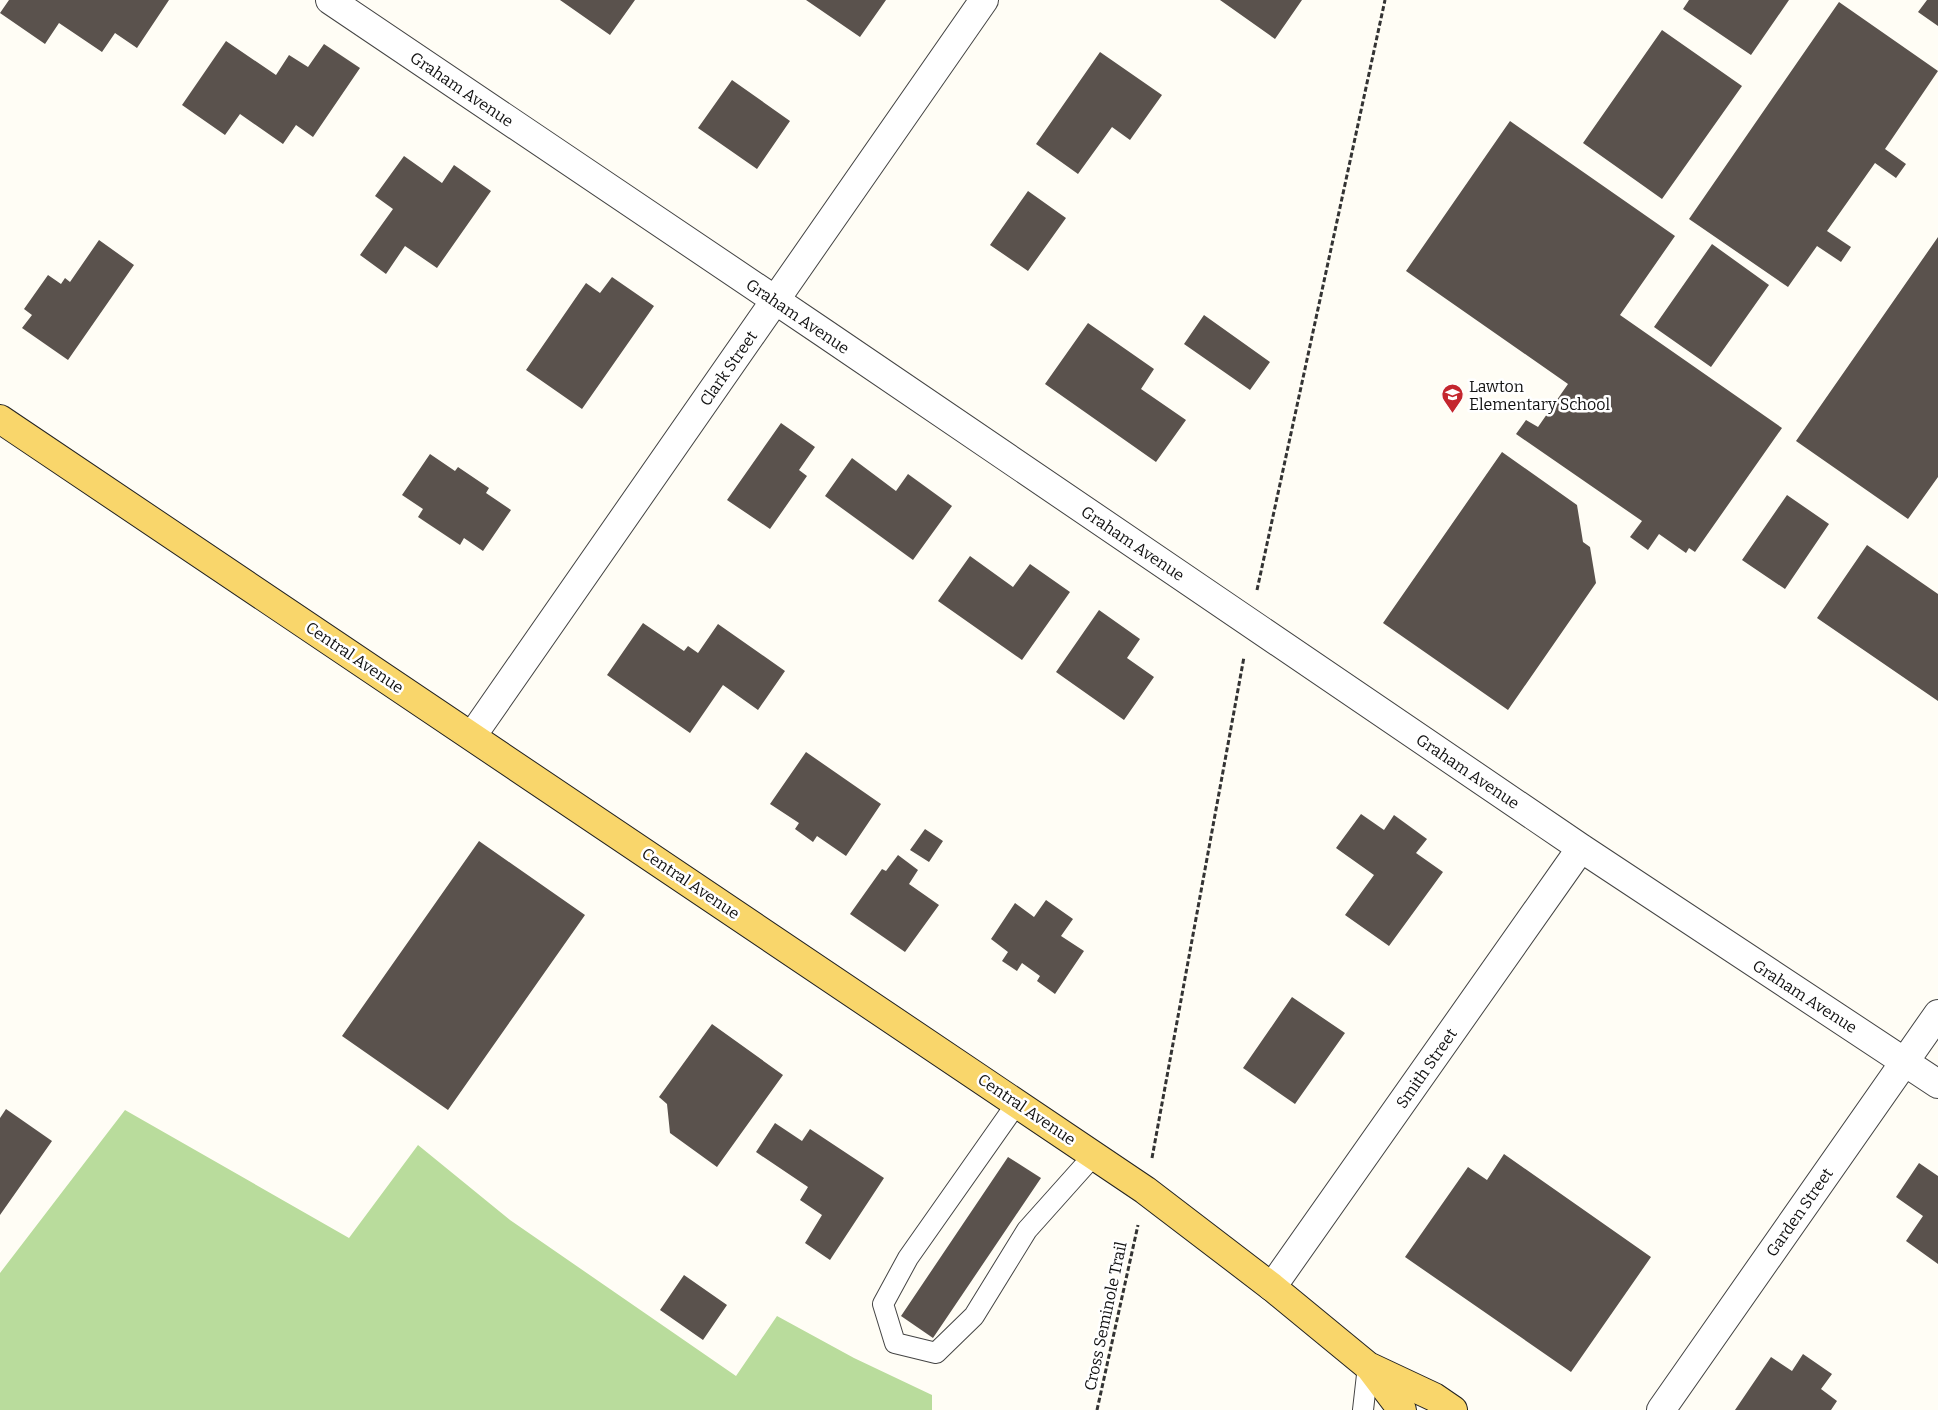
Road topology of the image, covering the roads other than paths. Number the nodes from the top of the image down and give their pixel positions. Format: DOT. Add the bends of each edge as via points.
graph roads {
  1 [pos="330,0"];
  2 [pos="984,0"];
  3 [pos="775,300"];
  4 [pos="0,419"];
  5 [pos="472,736"];
  6 [pos="1581,848"];
  7 [pos="1938,1014"];
  8 [pos="1904,1062"];
  9 [pos="1938,1084"];
  10 [pos="1018,1103"];
  11 [pos="1094,1155"];
  12 [pos="1272,1287"];
  13 [pos="1368,1366"];
  14 [pos="1363,1410"];
  15 [pos="1402,1410"];
  16 [pos="1453,1410"];
  17 [pos="1661,1410"];
  1 -- 3 [label="street, Graham Avenue"];
  2 -- 3 [label="street, Clark Street"];
  3 -- 5 [label="street, Clark Street"];
  3 -- 6 [label="street, Graham Avenue"];
  4 -- 5 [label="main road, Central Avenue"];
  5 -- 10 [label="main road, Central Avenue"];
  6 -- 8 [label="street, Graham Avenue"];
  6 -- 12 [label="street, Smith Street"];
  7 -- 8 [label="street, Garden Street"];
  8 -- 9 [label="street, Graham Avenue"];
  8 -- 17 [label="street, Garden Street"];
  10 -- 11 [label="main road, Central Avenue"];
  10 -- 11 [label="lane" via="908,1258 883,1304 896,1343 936,1353 955,1335 974,1316 1027,1230"];
  11 -- 12 [label="main road, Central Avenue"];
  12 -- 13 [label="main road, Central Avenue"];
  13 -- 14 [label="lane"];
  13 -- 15 [label="main road, Central Avenue"];
  13 -- 16 [label="main road, Central Avenue" via="1434,1397"];
}
